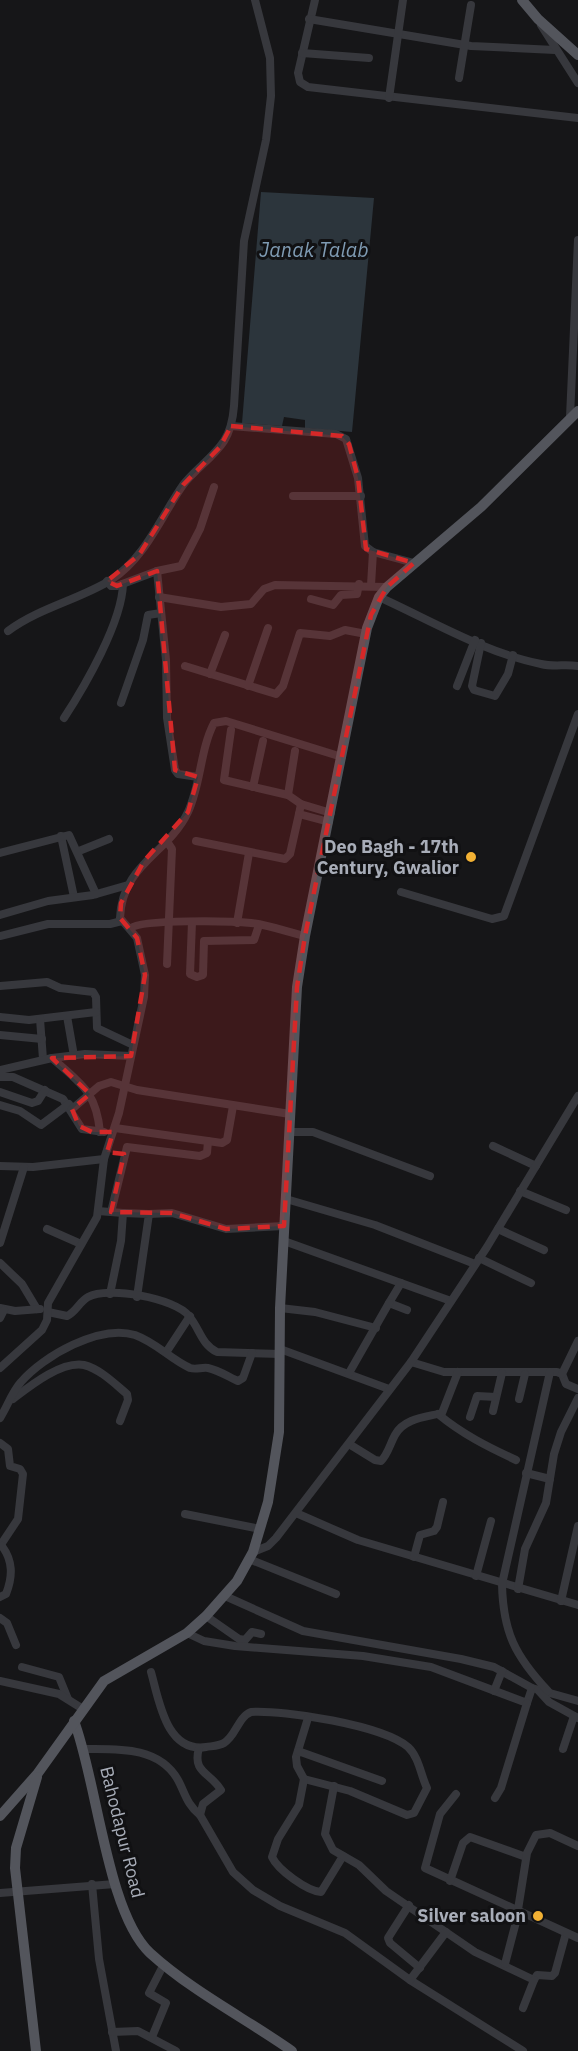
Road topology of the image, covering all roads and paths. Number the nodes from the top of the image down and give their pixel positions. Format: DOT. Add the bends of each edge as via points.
graph roads {
  1 [pos="255,0"];
  2 [pos="315,0"];
  3 [pos="404,0"];
  4 [pos="522,0"];
  5 [pos="471,5"];
  6 [pos="538,19"];
  7 [pos="309,20"];
  8 [pos="398,34"];
  9 [pos="464,45"];
  10 [pos="555,50"];
  11 [pos="302,53"];
  12 [pos="578,56"];
  13 [pos="369,58"];
  14 [pos="459,78"];
  15 [pos="578,83"];
  16 [pos="389,98"];
  17 [pos="578,118"];
  18 [pos="578,240"];
  19 [pos="574,414"];
  20 [pos="231,426"];
  21 [pos="214,487"];
  22 [pos="293,496"];
  23 [pos="361,496"];
  24 [pos="373,552"];
  25 [pos="414,563"];
  26 [pos="157,571"];
  27 [pos="107,582"];
  28 [pos="123,584"];
  29 [pos="359,584"];
  30 [pos="371,585"];
  31 [pos="387,587"];
  32 [pos="159,597"];
  33 [pos="379,597"];
  34 [pos="311,599"];
  35 [pos="161,614"];
  36 [pos="268,628"];
  37 [pos="8,631"];
  38 [pos="366,634"];
  39 [pos="225,635"];
  40 [pos="478,642"];
  41 [pos="513,655"];
  42 [pos="185,666"];
  43 [pos="578,666"];
  44 [pos="210,674"];
  45 [pos="248,686"];
  46 [pos="457,686"];
  47 [pos="121,703"];
  48 [pos="578,714"];
  49 [pos="64,718"];
  50 [pos="231,730"];
  51 [pos="263,741"];
  52 [pos="295,751"];
  53 [pos="342,757"];
  54 [pos="198,777"];
  55 [pos="253,787"];
  56 [pos="288,795"];
  57 [pos="301,804"];
  58 [pos="299,814"];
  59 [pos="330,818"];
  60 [pos="61,836"];
  61 [pos="109,839"];
  62 [pos="166,840"];
  63 [pos="196,841"];
  64 [pos="79,851"];
  65 [pos="0,853"];
  66 [pos="249,853"];
  67 [pos="128,885"];
  68 [pos="400,892"];
  69 [pos="96,894"];
  70 [pos="74,897"];
  71 [pos="0,915"];
  72 [pos="122,921"];
  73 [pos="168,922"];
  74 [pos="192,922"];
  75 [pos="237,923"];
  76 [pos="259,925"];
  77 [pos="131,928"];
  78 [pos="0,936"];
  79 [pos="305,936"];
  80 [pos="166,964"];
  81 [pos="0,987"];
  82 [pos="96,1012"];
  83 [pos="67,1016"];
  84 [pos="0,1017"];
  85 [pos="40,1019"];
  86 [pos="0,1035"];
  87 [pos="42,1039"];
  88 [pos="133,1045"];
  89 [pos="74,1056"];
  90 [pos="131,1056"];
  91 [pos="48,1059"];
  92 [pos="0,1070"];
  93 [pos="0,1077"];
  94 [pos="124,1085"];
  95 [pos="45,1090"];
  96 [pos="0,1092"];
  97 [pos="89,1095"];
  98 [pos="578,1096"];
  99 [pos="0,1105"];
  100 [pos="233,1106"];
  101 [pos="70,1107"];
  102 [pos="290,1114"];
  103 [pos="114,1130"];
  104 [pos="100,1132"];
  105 [pos="289,1132"];
  106 [pos="172,1136"];
  107 [pos="208,1141"];
  108 [pos="494,1146"];
  109 [pos="171,1153"];
  110 [pos="124,1154"];
  111 [pos="106,1156"];
  112 [pos="0,1166"];
  113 [pos="536,1166"];
  114 [pos="24,1167"];
  115 [pos="430,1176"];
  116 [pos="100,1186"];
  117 [pos="116,1188"];
  118 [pos="520,1191"];
  119 [pos="286,1198"];
  120 [pos="566,1210"];
  121 [pos="98,1211"];
  122 [pos="111,1212"];
  123 [pos="123,1213"];
  124 [pos="148,1215"];
  125 [pos="284,1226"];
  126 [pos="47,1229"];
  127 [pos="498,1229"];
  128 [pos="284,1241"];
  129 [pos="0,1243"];
  130 [pos="81,1244"];
  131 [pos="544,1250"];
  132 [pos="477,1261"];
  133 [pos="0,1263"];
  134 [pos="401,1283"];
  135 [pos="531,1283"];
  136 [pos="110,1294"];
  137 [pos="137,1296"];
  138 [pos="451,1301"];
  139 [pos="389,1303"];
  140 [pos="280,1308"];
  141 [pos="37,1309"];
  142 [pos="48,1310"];
  143 [pos="407,1310"];
  144 [pos="1,1312"];
  145 [pos="190,1316"];
  146 [pos="376,1328"];
  147 [pos="578,1341"];
  148 [pos="167,1351"];
  149 [pos="279,1351"];
  150 [pos="252,1353"];
  151 [pos="411,1362"];
  152 [pos="0,1368"];
  153 [pos="458,1372"];
  154 [pos="550,1372"];
  155 [pos="348,1373"];
  156 [pos="502,1373"];
  157 [pos="525,1374"];
  158 [pos="562,1374"];
  159 [pos="389,1389"];
  160 [pos="578,1389"];
  161 [pos="496,1397"];
  162 [pos="578,1398"];
  163 [pos="519,1399"];
  164 [pos="11,1400"];
  165 [pos="493,1411"];
  166 [pos="438,1414"];
  167 [pos="470,1417"];
  168 [pos="0,1418"];
  169 [pos="120,1421"];
  170 [pos="0,1443"];
  171 [pos="349,1444"];
  172 [pos="516,1461"];
  173 [pos="526,1473"];
  174 [pos="550,1479"];
  175 [pos="443,1502"];
  176 [pos="296,1513"];
  177 [pos="185,1514"];
  178 [pos="491,1521"];
  179 [pos="578,1526"];
  180 [pos="260,1529"];
  181 [pos="1,1546"];
  182 [pos="251,1555"];
  183 [pos="414,1557"];
  184 [pos="476,1576"];
  185 [pos="502,1584"];
  186 [pos="518,1589"];
  187 [pos="336,1594"];
  188 [pos="225,1596"];
  189 [pos="0,1597"];
  190 [pos="561,1601"];
  191 [pos="578,1605"];
  192 [pos="206,1616"];
  193 [pos="0,1618"];
  194 [pos="187,1633"];
  195 [pos="261,1634"];
  196 [pos="16,1645"];
  197 [pos="22,1667"];
  198 [pos="502,1671"];
  199 [pos="151,1672"];
  200 [pos="0,1681"];
  201 [pos="535,1689"];
  202 [pos="494,1691"];
  203 [pos="548,1691"];
  204 [pos="68,1699"];
  205 [pos="578,1701"];
  206 [pos="527,1703"];
  207 [pos="83,1709"];
  208 [pos="576,1717"];
  209 [pos="308,1718"];
  210 [pos="74,1722"];
  211 [pos="199,1748"];
  212 [pos="84,1749"];
  213 [pos="563,1749"];
  214 [pos="298,1751"];
  215 [pos="38,1773"];
  216 [pos="304,1779"];
  217 [pos="382,1781"];
  218 [pos="334,1786"];
  219 [pos="456,1794"];
  220 [pos="495,1798"];
  221 [pos="200,1815"];
  222 [pos="0,1816"];
  223 [pos="578,1846"];
  224 [pos="344,1856"];
  225 [pos="526,1857"];
  226 [pos="450,1881"];
  227 [pos="92,1884"];
  228 [pos="115,1884"];
  229 [pos="18,1892"];
  230 [pos="0,1893"];
  231 [pos="409,1905"];
  232 [pos="518,1912"];
  233 [pos="446,1932"];
  234 [pos="567,1934"];
  235 [pos="578,1938"];
  236 [pos="164,1964"];
  237 [pos="505,1964"];
  238 [pos="420,1968"];
  239 [pos="410,1980"];
  240 [pos="534,1980"];
  241 [pos="523,2008"];
  242 [pos="112,2032"];
  243 [pos="152,2037"];
  244 [pos="36,2051"];
  245 [pos="116,2051"];
  246 [pos="176,2051"];
  247 [pos="292,2051"];
  248 [pos="523,2051"];
  1 -- 20 [label="street" via="270,58 272,96 245,231"];
  2 -- 7 [label="street"];
  3 -- 8 [label="street"];
  4 -- 6 [label="main road"];
  5 -- 9 [label="street"];
  6 -- 10 [label="street"];
  6 -- 12 [label="main road"];
  7 -- 8 [label="street"];
  7 -- 11 [label="street"];
  8 -- 9 [label="street"];
  8 -- 16 [label="street"];
  9 -- 10 [label="street"];
  9 -- 14 [label="street"];
  10 -- 15 [label="street"];
  11 -- 13 [label="street"];
  11 -- 16 [label="street" via="298,78 304,85 322,91"];
  16 -- 17 [label="street"];
  18 -- 19 [label="street"];
  19 -- 25 [label="main road" via="481,507"];
  20 -- 23 [label="street" via="342,436 349,444"];
  20 -- 27 [label="street" via="220,447 183,485 139,555"];
  21 -- 26 [label="street" via="200,530 182,565"];
  22 -- 23 [label="street"];
  23 -- 24 [label="street" via="363,540 367,550"];
  24 -- 25 [label="street"];
  24 -- 30 [label="street"];
  25 -- 31 [label="main road"];
  26 -- 28 [label="street"];
  26 -- 32 [label="street"];
  27 -- 28 [label="street" via="114,587"];
  27 -- 37 [label="street"];
  28 -- 49 [label="street" via="118,613 90,676"];
  29 -- 30 [label="street"];
  29 -- 32 [label="street" via="275,585 264,589 251,604 238,607"];
  29 -- 34 [label="street" via="356,595 341,595 333,604"];
  30 -- 31 [label="street"];
  31 -- 33 [label="main road"];
  32 -- 35 [label="street"];
  33 -- 38 [label="main road"];
  33 -- 40 [label="street"];
  35 -- 47 [label="street" via="148,615"];
  35 -- 54 [label="street" via="167,718 175,770"];
  36 -- 45 [label="street"];
  38 -- 45 [label="street" via="345,630 330,636 303,632 296,639 279,692 272,694"];
  38 -- 53 [label="main road"];
  39 -- 44 [label="street"];
  40 -- 41 [label="street"];
  40 -- 41 [label="street" via="474,690 495,696 508,674"];
  40 -- 46 [label="street"];
  41 -- 43 [label="street" via="543,665"];
  42 -- 44 [label="street"];
  44 -- 45 [label="street"];
  48 -- 68 [label="street" via="504,916 492,919"];
  50 -- 55 [label="street" via="224,780"];
  51 -- 55 [label="street"];
  52 -- 56 [label="street"];
  53 -- 54 [label="street" via="215,721"];
  53 -- 59 [label="main road"];
  54 -- 62 [label="street" via="188,812"];
  55 -- 56 [label="street"];
  56 -- 57 [label="street"];
  57 -- 58 [label="street"];
  57 -- 59 [label="street"];
  58 -- 59 [label="street"];
  58 -- 66 [label="street" via="288,857 280,860"];
  59 -- 79 [label="main road"];
  60 -- 64 [label="street" via="72,837"];
  60 -- 65 [label="street"];
  60 -- 70 [label="street"];
  61 -- 64 [label="street"];
  62 -- 67 [label="street" via="144,861"];
  62 -- 73 [label="street" via="172,849"];
  63 -- 66 [label="street"];
  64 -- 69 [label="street"];
  66 -- 75 [label="street"];
  67 -- 69 [label="street"];
  67 -- 72 [label="street" via="121,903"];
  69 -- 70 [label="street"];
  70 -- 71 [label="street"];
  72 -- 77 [label="street"];
  72 -- 78 [label="street" via="48,924"];
  73 -- 74 [label="street"];
  73 -- 77 [label="street"];
  73 -- 80 [label="street"];
  74 -- 75 [label="street"];
  74 -- 76 [label="street" via="190,974 197,977 203,975 204,940 254,940"];
  75 -- 76 [label="street"];
  76 -- 79 [label="street"];
  77 -- 88 [label="street" via="145,975 142,1012"];
  79 -- 102 [label="main road" via="297,987"];
  81 -- 82 [label="street" via="47,982 60,988 93,992"];
  82 -- 83 [label="street"];
  82 -- 88 [label="street" via="100,1031"];
  83 -- 85 [label="street"];
  83 -- 89 [label="street"];
  84 -- 85 [label="street"];
  85 -- 87 [label="street"];
  86 -- 87 [label="street"];
  87 -- 91 [label="street"];
  88 -- 90 [label="street"];
  89 -- 90 [label="street"];
  89 -- 91 [label="street"];
  90 -- 94 [label="street"];
  91 -- 92 [label="street"];
  91 -- 97 [label="street"];
  93 -- 95 [label="street" via="13,1077"];
  94 -- 97 [label="street" via="105,1082"];
  94 -- 100 [label="street"];
  94 -- 103 [label="street"];
  95 -- 96 [label="street" via="32,1103"];
  95 -- 101 [label="street"];
  97 -- 101 [label="street"];
  97 -- 104 [label="street" via="98,1108"];
  98 -- 113 [label="street"];
  99 -- 101 [label="street" via="20,1111 41,1125"];
  100 -- 102 [label="street"];
  100 -- 107 [label="street" via="227,1140"];
  101 -- 104 [label="street" via="82,1129"];
  102 -- 105 [label="main road"];
  103 -- 104 [label="street"];
  103 -- 106 [label="street"];
  103 -- 111 [label="street"];
  105 -- 115 [label="street" via="313,1132"];
  105 -- 119 [label="main road"];
  106 -- 107 [label="street"];
  106 -- 109 [label="street"];
  107 -- 109 [label="street" via="205,1155"];
  108 -- 113 [label="street"];
  109 -- 110 [label="street" via="130,1146"];
  110 -- 111 [label="street"];
  110 -- 117 [label="street"];
  111 -- 114 [label="street"];
  111 -- 116 [label="street"];
  112 -- 114 [label="street"];
  113 -- 118 [label="street"];
  114 -- 129 [label="street"];
  116 -- 117 [label="street"];
  116 -- 121 [label="street"];
  117 -- 122 [label="street"];
  118 -- 120 [label="street"];
  118 -- 127 [label="street"];
  119 -- 125 [label="main road"];
  119 -- 132 [label="street"];
  121 -- 122 [label="street"];
  121 -- 130 [label="street"];
  122 -- 123 [label="street"];
  123 -- 124 [label="street"];
  123 -- 136 [label="street" via="122,1241"];
  124 -- 125 [label="street" via="172,1213 226,1229"];
  124 -- 137 [label="street"];
  125 -- 128 [label="main road"];
  126 -- 130 [label="street"];
  127 -- 131 [label="street"];
  127 -- 132 [label="street"];
  128 -- 134 [label="street"];
  128 -- 140 [label="main road"];
  130 -- 142 [label="street"];
  132 -- 135 [label="street"];
  132 -- 138 [label="street"];
  133 -- 141 [label="street" via="22,1284"];
  134 -- 138 [label="street"];
  134 -- 139 [label="street"];
  136 -- 137 [label="street"];
  136 -- 142 [label="street" via="87,1298 67,1316"];
  137 -- 145 [label="street" via="170,1302"];
  138 -- 151 [label="street"];
  139 -- 143 [label="street"];
  139 -- 146 [label="street"];
  140 -- 146 [label="street" via="315,1312"];
  140 -- 149 [label="main road"];
  141 -- 142 [label="street"];
  141 -- 144 [label="street"];
  142 -- 152 [label="street" via="42,1330"];
  145 -- 148 [label="street"];
  145 -- 150 [label="street" via="208,1347 217,1352"];
  146 -- 155 [label="street"];
  147 -- 158 [label="street"];
  148 -- 150 [label="street" via="190,1368 207,1368 238,1381 243,1378"];
  148 -- 164 [label="street" via="124,1332 100,1336 69,1346 34,1369"];
  149 -- 150 [label="street"];
  149 -- 155 [label="street"];
  149 -- 180 [label="main road" via="279,1432"];
  151 -- 153 [label="street" via="432,1370"];
  151 -- 159 [label="street"];
  153 -- 156 [label="street"];
  153 -- 166 [label="street" via="445,1409"];
  154 -- 157 [label="street"];
  154 -- 158 [label="street"];
  154 -- 173 [label="street"];
  155 -- 159 [label="street"];
  156 -- 157 [label="street"];
  156 -- 161 [label="street"];
  157 -- 163 [label="street"];
  158 -- 160 [label="street" via="566,1384"];
  159 -- 171 [label="street"];
  161 -- 165 [label="street"];
  161 -- 167 [label="street" via="477,1396"];
  162 -- 174 [label="street" via="561,1432"];
  164 -- 168 [label="street"];
  164 -- 169 [label="street" via="48,1376 84,1365 127,1394 129,1400"];
  166 -- 171 [label="street" via="403,1425 381,1461"];
  166 -- 172 [label="street" via="473,1440"];
  170 -- 181 [label="street" via="6,1445 10,1466 23,1474 18,1519"];
  171 -- 176 [label="street"];
  173 -- 174 [label="street"];
  173 -- 185 [label="street"];
  174 -- 186 [label="street" via="546,1503 525,1549"];
  175 -- 183 [label="street" via="437,1527 420,1535"];
  176 -- 182 [label="street" via="268,1546"];
  176 -- 183 [label="street" via="358,1540"];
  177 -- 180 [label="street"];
  178 -- 184 [label="street"];
  179 -- 190 [label="street"];
  180 -- 182 [label="main road"];
  181 -- 189 [label="street" via="10,1556 12,1566 6,1594"];
  182 -- 187 [label="street"];
  182 -- 188 [label="main road"];
  183 -- 184 [label="street"];
  184 -- 185 [label="street"];
  185 -- 186 [label="street"];
  185 -- 203 [label="street" via="504,1619 510,1639 529,1671"];
  186 -- 190 [label="street"];
  188 -- 192 [label="main road"];
  188 -- 198 [label="street" via="316,1635 461,1659"];
  190 -- 191 [label="street"];
  192 -- 194 [label="main road"];
  192 -- 195 [label="street" via="238,1640 245,1640 252,1632"];
  193 -- 196 [label="street" via="7,1623"];
  194 -- 202 [label="street" via="204,1641 235,1646 363,1656 431,1667"];
  194 -- 207 [label="main road" via="109,1677"];
  197 -- 204 [label="street" via="59,1677"];
  198 -- 201 [label="street"];
  198 -- 202 [label="street"];
  199 -- 211 [label="street" via="172,1732 187,1746"];
  200 -- 204 [label="street"];
  201 -- 203 [label="street"];
  201 -- 206 [label="street"];
  201 -- 208 [label="street"];
  202 -- 206 [label="street"];
  203 -- 205 [label="street"];
  204 -- 207 [label="street"];
  206 -- 220 [label="street"];
  207 -- 210 [label="main road"];
  208 -- 213 [label="street"];
  209 -- 211 [label="street" via="247,1713 226,1742"];
  209 -- 214 [label="street"];
  209 -- 218 [label="street" via="376,1731 398,1741 410,1750 427,1788 411,1816"];
  210 -- 212 [label="main road, Bahodapur Road"];
  210 -- 215 [label="main road"];
  211 -- 221 [label="street" via="199,1767 221,1790 203,1804"];
  212 -- 221 [label="street" via="130,1750 152,1758 172,1772 188,1803"];
  212 -- 228 [label="main road, Bahodapur Road"];
  214 -- 216 [label="street" via="297,1766"];
  214 -- 217 [label="street"];
  215 -- 222 [label="main road"];
  215 -- 229 [label="main road" via="16,1848"];
  216 -- 218 [label="street"];
  216 -- 224 [label="street" via="299,1805 274,1848 274,1862 321,1892"];
  218 -- 224 [label="street" via="325,1834 328,1845"];
  219 -- 226 [label="street" via="440,1814 425,1865 428,1871"];
  221 -- 239 [label="street" via="233,1872 253,1890 280,1906 345,1933"];
  223 -- 225 [label="street" via="541,1832"];
  224 -- 231 [label="street"];
  225 -- 226 [label="street" via="470,1837 463,1843"];
  225 -- 232 [label="street"];
  226 -- 232 [label="street"];
  227 -- 228 [label="street"];
  227 -- 229 [label="street"];
  227 -- 242 [label="street" via="99,1959"];
  228 -- 236 [label="main road, Bahodapur Road" via="140,1940"];
  229 -- 230 [label="street"];
  229 -- 244 [label="main road"];
  231 -- 233 [label="street"];
  231 -- 238 [label="street" via="388,1938"];
  232 -- 234 [label="street"];
  232 -- 237 [label="street"];
  233 -- 237 [label="street" via="475,1952"];
  233 -- 238 [label="street"];
  234 -- 235 [label="street"];
  234 -- 240 [label="street" via="555,1973 537,1975"];
  236 -- 243 [label="street" via="149,1993 166,2003"];
  236 -- 247 [label="main road, Bahodapur Road" via="210,2000"];
  237 -- 240 [label="street"];
  238 -- 239 [label="street"];
  239 -- 248 [label="street"];
  240 -- 241 [label="street"];
  242 -- 243 [label="street" via="138,2031"];
  242 -- 245 [label="street"];
  243 -- 246 [label="street"];
}
